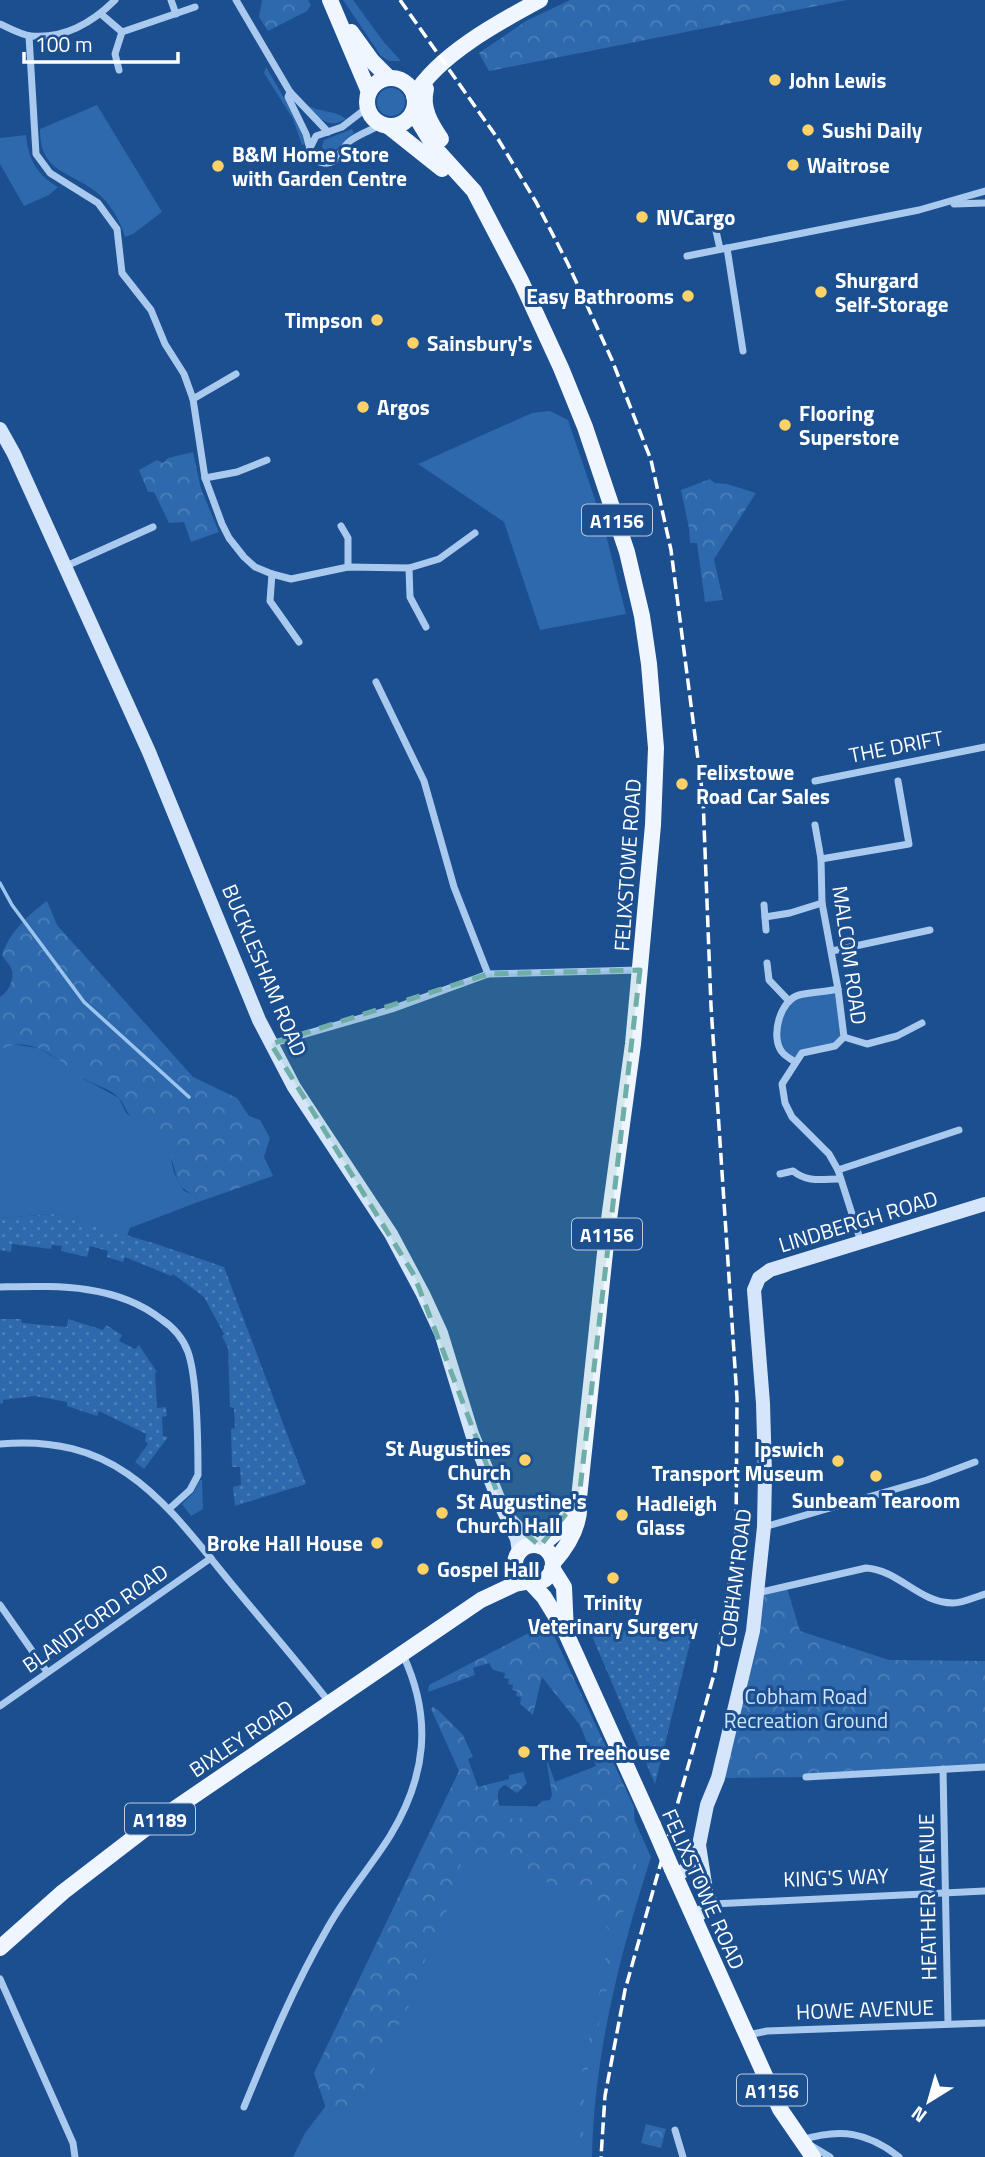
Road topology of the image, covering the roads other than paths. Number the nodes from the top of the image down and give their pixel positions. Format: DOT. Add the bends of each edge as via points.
graph roads {
  1 [pos="115,0"];
  2 [pos="171,0"];
  3 [pos="236,0"];
  4 [pos="540,0"];
  5 [pos="332,4"];
  6 [pos="195,7"];
  7 [pos="101,14"];
  8 [pos="176,14"];
  9 [pos="0,24"];
  10 [pos="122,32"];
  11 [pos="29,36"];
  12 [pos="453,55"];
  13 [pos="438,69"];
  14 [pos="119,70"];
  15 [pos="391,78"];
  16 [pos="290,92"];
  17 [pos="369,99"];
  18 [pos="414,104"];
  19 [pos="385,125"];
  20 [pos="328,132"];
  21 [pos="311,146"];
  22 [pos="474,191"];
  23 [pos="985,191"];
  24 [pos="985,203"];
  25 [pos="943,204"];
  26 [pos="713,217"];
  27 [pos="723,248"];
  28 [pos="687,256"];
  29 [pos="509,257"];
  30 [pos="743,351"];
  31 [pos="236,374"];
  32 [pos="193,399"];
  33 [pos="0,429"];
  34 [pos="267,460"];
  35 [pos="205,478"];
  36 [pos="341,526"];
  37 [pos="153,527"];
  38 [pos="475,533"];
  39 [pos="64,566"];
  40 [pos="348,568"];
  41 [pos="409,569"];
  42 [pos="272,574"];
  43 [pos="426,627"];
  44 [pos="299,642"];
  45 [pos="376,682"];
  46 [pos="985,747"];
  47 [pos="815,781"];
  48 [pos="898,781"];
  49 [pos="815,825"];
  50 [pos="821,859"];
  51 [pos="822,903"];
  52 [pos="764,905"];
  53 [pos="765,917"];
  54 [pos="766,930"];
  55 [pos="930,930"];
  56 [pos="832,951"];
  57 [pos="767,963"];
  58 [pos="640,970"];
  59 [pos="488,974"];
  60 [pos="838,989"];
  61 [pos="789,1001"];
  62 [pos="922,1023"];
  63 [pos="844,1037"];
  64 [pos="271,1044"];
  65 [pos="795,1062"];
  66 [pos="959,1130"];
  67 [pos="838,1170"];
  68 [pos="780,1174"];
  69 [pos="840,1179"];
  70 [pos="985,1204"];
  71 [pos="860,1242"];
  72 [pos="0,1287"];
  73 [pos="754,1290"];
  74 [pos="0,1444"];
  75 [pos="975,1462"];
  76 [pos="579,1498"];
  77 [pos="169,1509"];
  78 [pos="507,1518"];
  79 [pos="764,1528"];
  80 [pos="538,1546"];
  81 [pos="211,1558"];
  82 [pos="517,1558"];
  83 [pos="553,1565"];
  84 [pos="529,1582"];
  85 [pos="757,1593"];
  86 [pos="985,1594"];
  87 [pos="481,1600"];
  88 [pos="0,1605"];
  89 [pos="566,1633"];
  90 [pos="402,1654"];
  91 [pos="47,1672"];
  92 [pos="330,1702"];
  93 [pos="0,1706"];
  94 [pos="985,1767"];
  95 [pos="943,1769"];
  96 [pos="807,1777"];
  97 [pos="700,1862"];
  98 [pos="673,1872"];
  99 [pos="985,1891"];
  100 [pos="944,1893"];
  101 [pos="713,1904"];
  102 [pos="694,1918"];
  103 [pos="0,1948"];
  104 [pos="0,1979"];
  105 [pos="4,1998"];
  106 [pos="948,2023"];
  107 [pos="985,2023"];
  108 [pos="747,2035"];
  109 [pos="244,2107"];
  110 [pos="675,2130"];
  111 [pos="802,2140"];
  112 [pos="75,2157"];
  113 [pos="683,2157"];
  114 [pos="813,2157"];
  115 [pos="830,2157"];
  116 [pos="899,2157"];
  1 -- 7 [label="street"];
  2 -- 8 [label="street"];
  3 -- 16 [label="street"];
  4 -- 12 [label="main road"];
  5 -- 15 [label="main road" via="372,61"];
  5 -- 17 [label="main road"];
  6 -- 8 [label="street"];
  7 -- 10 [label="street"];
  7 -- 11 [label="street" via="68,33"];
  8 -- 10 [label="street"];
  9 -- 11 [label="street"];
  10 -- 14 [label="street" via="115,54"];
  11 -- 32 [label="street" via="36,154 50,173 98,203 117,229 122,273 150,310"];
  12 -- 13 [label="main road"];
  12 -- 15 [label="main road" via="422,72"];
  13 -- 18 [label="main road" via="422,83"];
  13 -- 22 [label="main road" via="425,93 427,114"];
  15 -- 17 [label="main road" via="374,85"];
  15 -- 18 [label="main road" via="407,84"];
  16 -- 20 [label="street"];
  16 -- 21 [label="street" via="288,97"];
  17 -- 19 [label="main road" via="370,114"];
  17 -- 20 [label="street" via="342,127"];
  18 -- 19 [label="main road" via="403,123"];
  18 -- 22 [label="main road, FELIXSTOWE ROAD / A1156" via="435,148"];
  19 -- 21 [label="street" via="349,142 332,163 319,162"];
  19 -- 29 [label="main road, FELIXSTOWE ROAD / A1156" via="446,173"];
  20 -- 21 [label="street" via="316,136"];
  22 -- 29 [label="main road, FELIXSTOWE ROAD / A1156"];
  23 -- 25 [label="street"];
  24 -- 25 [label="street"];
  25 -- 27 [label="street"];
  26 -- 27 [label="street"];
  27 -- 28 [label="street"];
  27 -- 30 [label="street"];
  29 -- 58 [label="main road, FELIXSTOWE ROAD / A1156" via="585,427 624,541 642,616 656,751"];
  31 -- 32 [label="street"];
  32 -- 35 [label="street"];
  33 -- 39 [label="street, BUCKLESHAM ROAD"];
  34 -- 35 [label="street"];
  35 -- 42 [label="street" via="229,538 244,557"];
  36 -- 40 [label="street" via="348,538"];
  37 -- 39 [label="street"];
  38 -- 41 [label="street" via="439,559"];
  39 -- 64 [label="street, BUCKLESHAM ROAD" via="155,764"];
  40 -- 41 [label="street"];
  40 -- 42 [label="street" via="291,579"];
  41 -- 43 [label="street" via="410,597"];
  42 -- 44 [label="street" via="270,601"];
  45 -- 59 [label="street" via="424,781 454,887"];
  46 -- 47 [label="street, THE DRIFT"];
  48 -- 50 [label="street" via="909,844"];
  49 -- 50 [label="street, MALCOM ROAD"];
  50 -- 51 [label="street, MALCOM ROAD"];
  51 -- 53 [label="street"];
  51 -- 56 [label="street, MALCOM ROAD"];
  52 -- 53 [label="street"];
  53 -- 54 [label="street"];
  55 -- 56 [label="street"];
  56 -- 60 [label="street, MALCOM ROAD"];
  57 -- 61 [label="street" via="769,980"];
  58 -- 59 [label="street"];
  58 -- 76 [label="main road, FELIXSTOWE ROAD / A1156"];
  59 -- 64 [label="street" via="393,1009"];
  60 -- 61 [label="street"];
  60 -- 63 [label="street, MALCOM ROAD"];
  61 -- 65 [label="street" via="776,1037 781,1052"];
  62 -- 63 [label="street" via="867,1044"];
  63 -- 65 [label="street, MALCOM ROAD" via="835,1045 803,1053"];
  64 -- 78 [label="street, BUCKLESHAM ROAD" via="414,1275 441,1333 472,1434"];
  65 -- 67 [label="street" via="782,1084 785,1103"];
  66 -- 67 [label="street"];
  67 -- 69 [label="street"];
  68 -- 69 [label="street" via="793,1171 805,1180"];
  69 -- 71 [label="street"];
  70 -- 71 [label="street, LINDBERGH ROAD"];
  71 -- 73 [label="street, LINDBERGH ROAD" via="770,1270"];
  72 -- 77 [label="street" via="110,1293 174,1328 192,1368 198,1475 190,1490"];
  73 -- 79 [label="street, COBHAM ROAD" via="763,1403"];
  74 -- 77 [label="street" via="43,1443 92,1454 130,1474"];
  75 -- 79 [label="street"];
  76 -- 80 [label="main road, FELIXSTOWE ROAD / A1156" via="557,1532"];
  76 -- 83 [label="main road, FELIXSTOWE ROAD / A1156" via="575,1529"];
  77 -- 81 [label="street"];
  78 -- 80 [label="street, BUCKLESHAM ROAD"];
  78 -- 82 [label="street, BUCKLESHAM ROAD" via="517,1539"];
  79 -- 85 [label="street, COBHAM ROAD"];
  80 -- 82 [label="main road" via="523,1548"];
  80 -- 83 [label="main road" via="549,1553"];
  81 -- 91 [label="street, BLANDFORD ROAD"];
  81 -- 92 [label="street"];
  82 -- 84 [label="main road" via="517,1574"];
  82 -- 87 [label="main road, BIXLEY ROAD / A1189"];
  83 -- 84 [label="main road" via="547,1578"];
  83 -- 89 [label="main road, FELIXSTOWE ROAD / A1156" via="564,1587"];
  84 -- 87 [label="main road, BIXLEY ROAD / A1189"];
  84 -- 89 [label="main road, FELIXSTOWE ROAD / A1156"];
  85 -- 86 [label="street" via="879,1569 939,1602 956,1603"];
  85 -- 97 [label="street, COBHAM ROAD" via="753,1631 718,1778 707,1805"];
  87 -- 90 [label="main road, BIXLEY ROAD / A1189"];
  88 -- 91 [label="street"];
  89 -- 98 [label="main road, FELIXSTOWE ROAD / A1156, bridge"];
  90 -- 92 [label="main road, BIXLEY ROAD / A1189"];
  90 -- 109 [label="street" via="422,1718 422,1754 416,1779 389,1838 329,1925 302,1974"];
  91 -- 93 [label="street, BLANDFORD ROAD"];
  92 -- 103 [label="main road, BIXLEY ROAD / A1189" via="145,1829"];
  94 -- 95 [label="street"];
  95 -- 96 [label="street"];
  95 -- 100 [label="street, HEATHER AVENUE"];
  97 -- 98 [label="street"];
  97 -- 101 [label="street, COBHAM ROAD" via="707,1897"];
  98 -- 102 [label="main road, FELIXSTOWE ROAD / A1156"];
  99 -- 100 [label="street, KING'S WAY"];
  100 -- 101 [label="street, KING'S WAY"];
  100 -- 106 [label="street, HEATHER AVENUE"];
  101 -- 102 [label="street"];
  102 -- 108 [label="main road, FELIXSTOWE ROAD / A1156"];
  104 -- 105 [label="street"];
  105 -- 112 [label="street" via="73,2143"];
  106 -- 107 [label="street, HOWE AVENUE"];
  106 -- 108 [label="street, HOWE AVENUE"];
  108 -- 111 [label="main road, FELIXSTOWE ROAD / A1156" via="780,2109"];
  110 -- 113 [label="street"];
  111 -- 114 [label="main road, FELIXSTOWE ROAD / A1156"];
  111 -- 115 [label="street"];
  111 -- 116 [label="street" via="824,2134 864,2136"];
}
